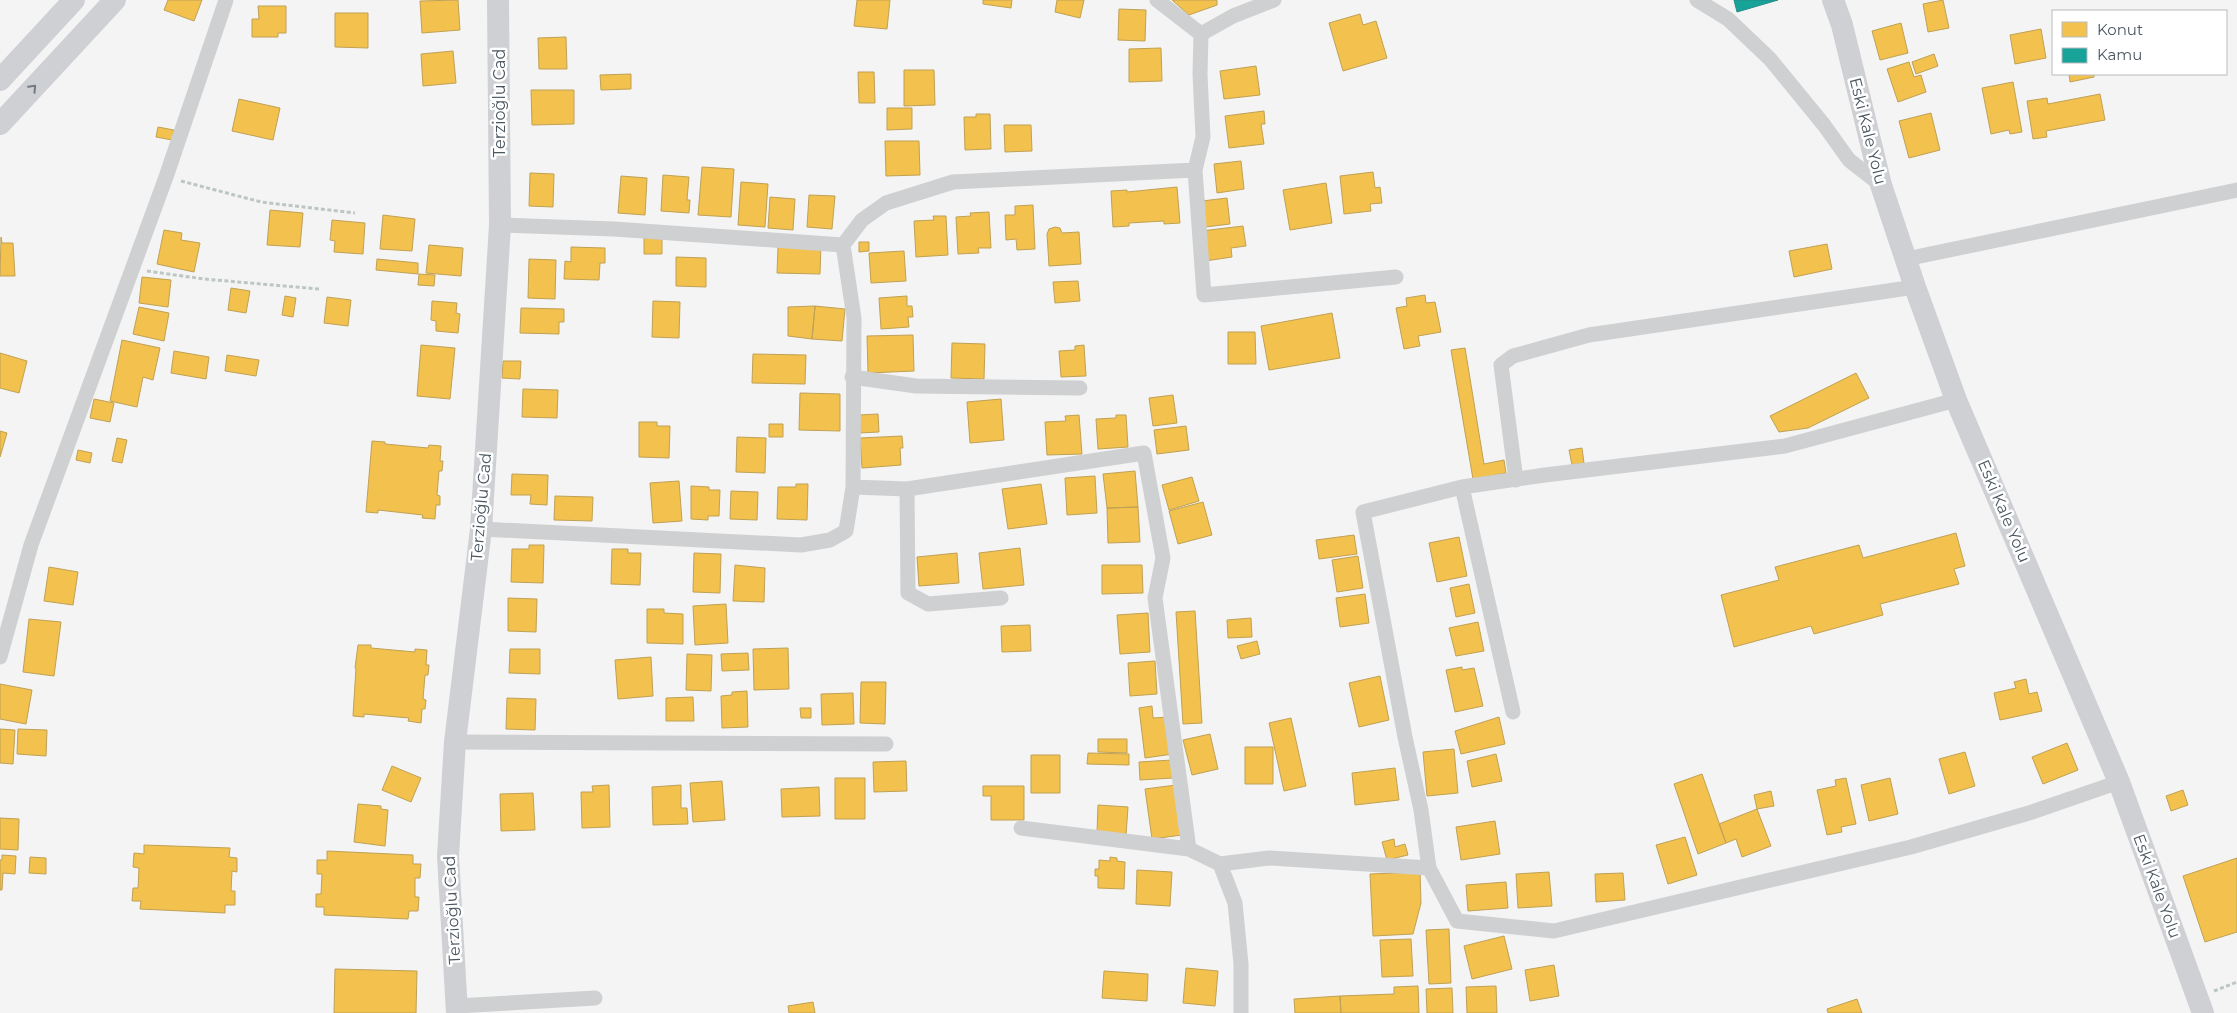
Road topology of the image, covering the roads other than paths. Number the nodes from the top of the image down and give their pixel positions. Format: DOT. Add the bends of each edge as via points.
graph roads {
  1 [pos="74,0"];
  2 [pos="115,0"];
  3 [pos="226,0"];
  4 [pos="498,0"];
  5 [pos="1157,0"];
  6 [pos="1274,0"];
  7 [pos="1697,0"];
  8 [pos="1833,0"];
  9 [pos="1201,34"];
  10 [pos="0,80"];
  11 [pos="0,124"];
  12 [pos="1195,170"];
  13 [pos="1881,185"];
  14 [pos="2237,190"];
  15 [pos="500,225"];
  16 [pos="843,245"];
  17 [pos="1906,259"];
  18 [pos="1396,277"];
  19 [pos="1915,287"];
  20 [pos="852,377"];
  21 [pos="1080,388"];
  22 [pos="1956,400"];
  23 [pos="1516,480"];
  24 [pos="853,487"];
  25 [pos="1462,487"];
  26 [pos="907,489"];
  27 [pos="481,529"];
  28 [pos="1001,598"];
  29 [pos="0,657"];
  30 [pos="1514,712"];
  31 [pos="455,742"];
  32 [pos="886,744"];
  33 [pos="2119,782"];
  34 [pos="1021,828"];
  35 [pos="1189,849"];
  36 [pos="1220,864"];
  37 [pos="1429,868"];
  38 [pos="595,998"];
  39 [pos="457,1009"];
  40 [pos="1240,1013"];
  41 [pos="2203,1013"];
  1 -- 10 [label="street"];
  11 -- 2 [label="street, one-way"];
  3 -- 29 [label="street" via="166,177 30,545"];
  4 -- 15 [label="street, Terzioğlu Cad"];
  5 -- 9 [label="street"];
  6 -- 9 [label="street" via="1233,16"];
  7 -- 13 [label="street" via="1728,19 1770,59 1849,160"];
  8 -- 13 [label="street, Eski Kale Yolu"];
  9 -- 12 [label="street" via="1203,137"];
  12 -- 16 [label="street" via="954,182 886,203 862,220"];
  12 -- 18 [label="street" via="1204,295"];
  13 -- 17 [label="street, Eski Kale Yolu"];
  14 -- 17 [label="street"];
  15 -- 16 [label="street" via="614,229"];
  15 -- 27 [label="street, Terzioğlu Cad"];
  16 -- 20 [label="street" via="854,318"];
  17 -- 19 [label="street, Eski Kale Yolu"];
  19 -- 22 [label="street, Eski Kale Yolu"];
  19 -- 23 [label="street" via="1589,335 1512,356 1501,365"];
  20 -- 21 [label="street" via="916,386"];
  20 -- 24 [label="street"];
  22 -- 23 [label="street" via="1785,446"];
  22 -- 33 [label="street, Eski Kale Yolu"];
  23 -- 25 [label="street"];
  24 -- 26 [label="street"];
  24 -- 27 [label="street" via="846,531 830,540 801,545"];
  25 -- 30 [label="street"];
  25 -- 37 [label="street" via="1363,512 1421,810"];
  26 -- 28 [label="street" via="908,593 928,604"];
  26 -- 35 [label="street" via="1144,453 1163,558 1155,598"];
  27 -- 31 [label="street, Terzioğlu Cad"];
  31 -- 32 [label="street"];
  31 -- 39 [label="street, Terzioğlu Cad" via="448,856"];
  33 -- 37 [label="street" via="1912,847 1554,931 1457,922"];
  33 -- 41 [label="street, Eski Kale Yolu"];
  34 -- 35 [label="street"];
  35 -- 36 [label="street"];
  36 -- 37 [label="street" via="1269,858"];
  36 -- 40 [label="street" via="1235,903 1241,964"];
  38 -- 39 [label="street"];
}
